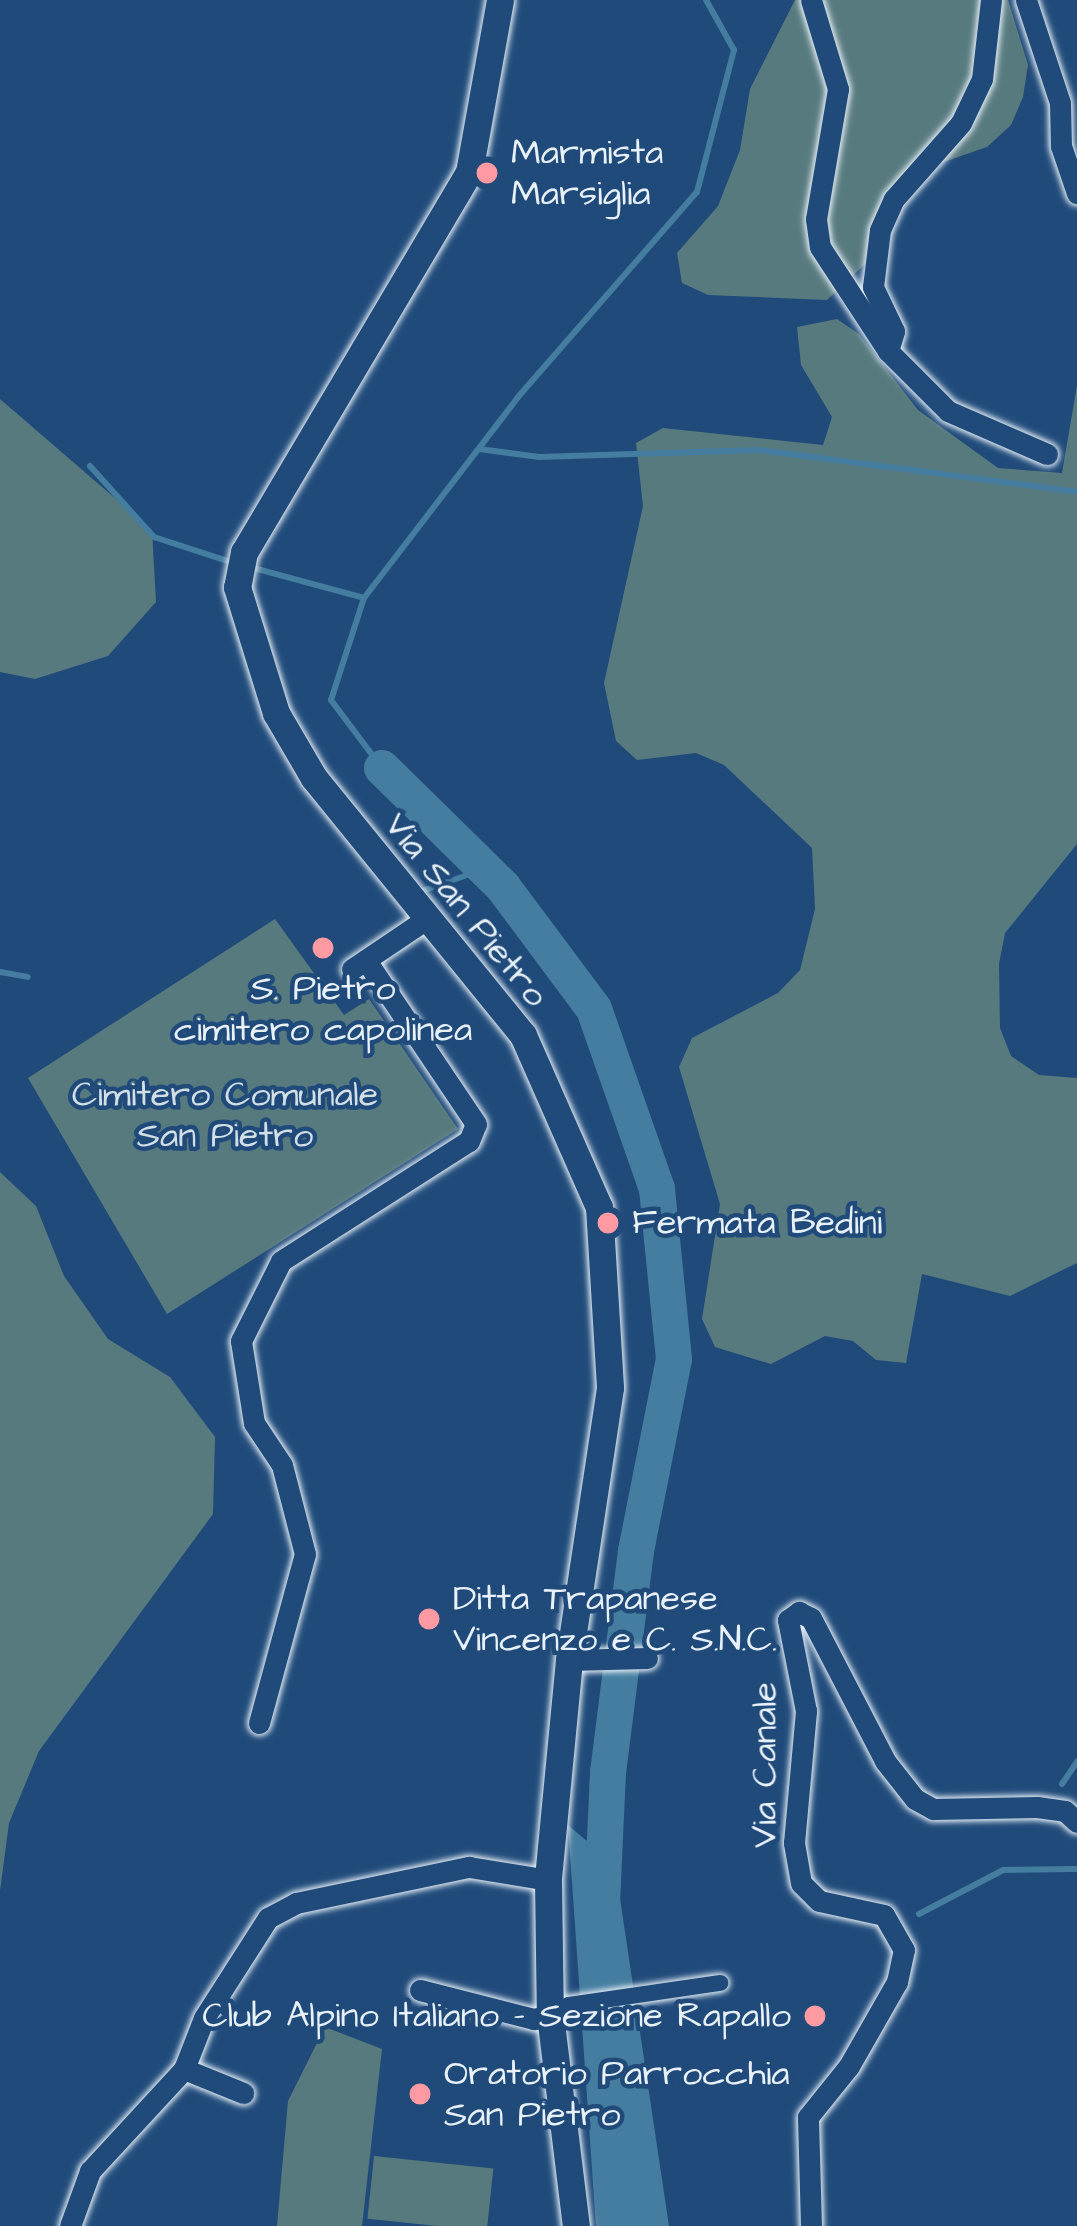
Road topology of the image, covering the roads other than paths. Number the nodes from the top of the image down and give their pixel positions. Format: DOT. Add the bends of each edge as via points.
graph roads {
  1 [pos="500,0"];
  2 [pos="811,0"];
  3 [pos="992,0"];
  4 [pos="1026,0"];
  5 [pos="1077,193"];
  6 [pos="888,351"];
  7 [pos="1047,454"];
  8 [pos="424,920"];
  9 [pos="639,1659"];
  10 [pos="569,1660"];
  11 [pos="259,1723"];
  12 [pos="1077,1822"];
  13 [pos="548,1880"];
  14 [pos="721,1983"];
  15 [pos="420,1990"];
  16 [pos="560,2010"];
  17 [pos="184,2069"];
  18 [pos="243,2093"];
  19 [pos="70,2226"];
  20 [pos="576,2226"];
  21 [pos="811,2226"];
  1 -- 8 [label="street, Via San Pietro" via="469,172 244,553 237,587 276,713 314,778"];
  2 -- 6 [label="street" via="838,89 816,220 820,247"];
  3 -- 6 [label="street" via="982,79 968,109 894,199 880,230 873,287 894,331"];
  4 -- 5 [label="street" via="1055,86 1061,146"];
  6 -- 7 [label="street" via="948,411"];
  8 -- 10 [label="street, Via San Pietro" via="523,1036 584,1165 605,1237 610,1388"];
  8 -- 11 [label="street" via="359,965 476,1124 469,1141 280,1261 241,1341 254,1423 282,1465 305,1554"];
  9 -- 10 [label="street"];
  10 -- 13 [label="street, Via San Pietro"];
  12 -- 21 [label="street, Via Canale" via="1037,1807 933,1809 915,1799 885,1760 811,1618 799,1612 788,1621 806,1712 794,1843 801,1883 819,1901 884,1915 904,1951 896,1982 848,2066 808,2117"];
  13 -- 16 [label="street, Via San Pietro"];
  13 -- 17 [label="street" via="469,1867 296,1903 268,1918 248,1943"];
  14 -- 16 [label="street"];
  15 -- 16 [label="street" via="534,2019"];
  16 -- 20 [label="street, Via San Pietro"];
  17 -- 18 [label="street"];
  17 -- 19 [label="street" via="90,2171"];
}
